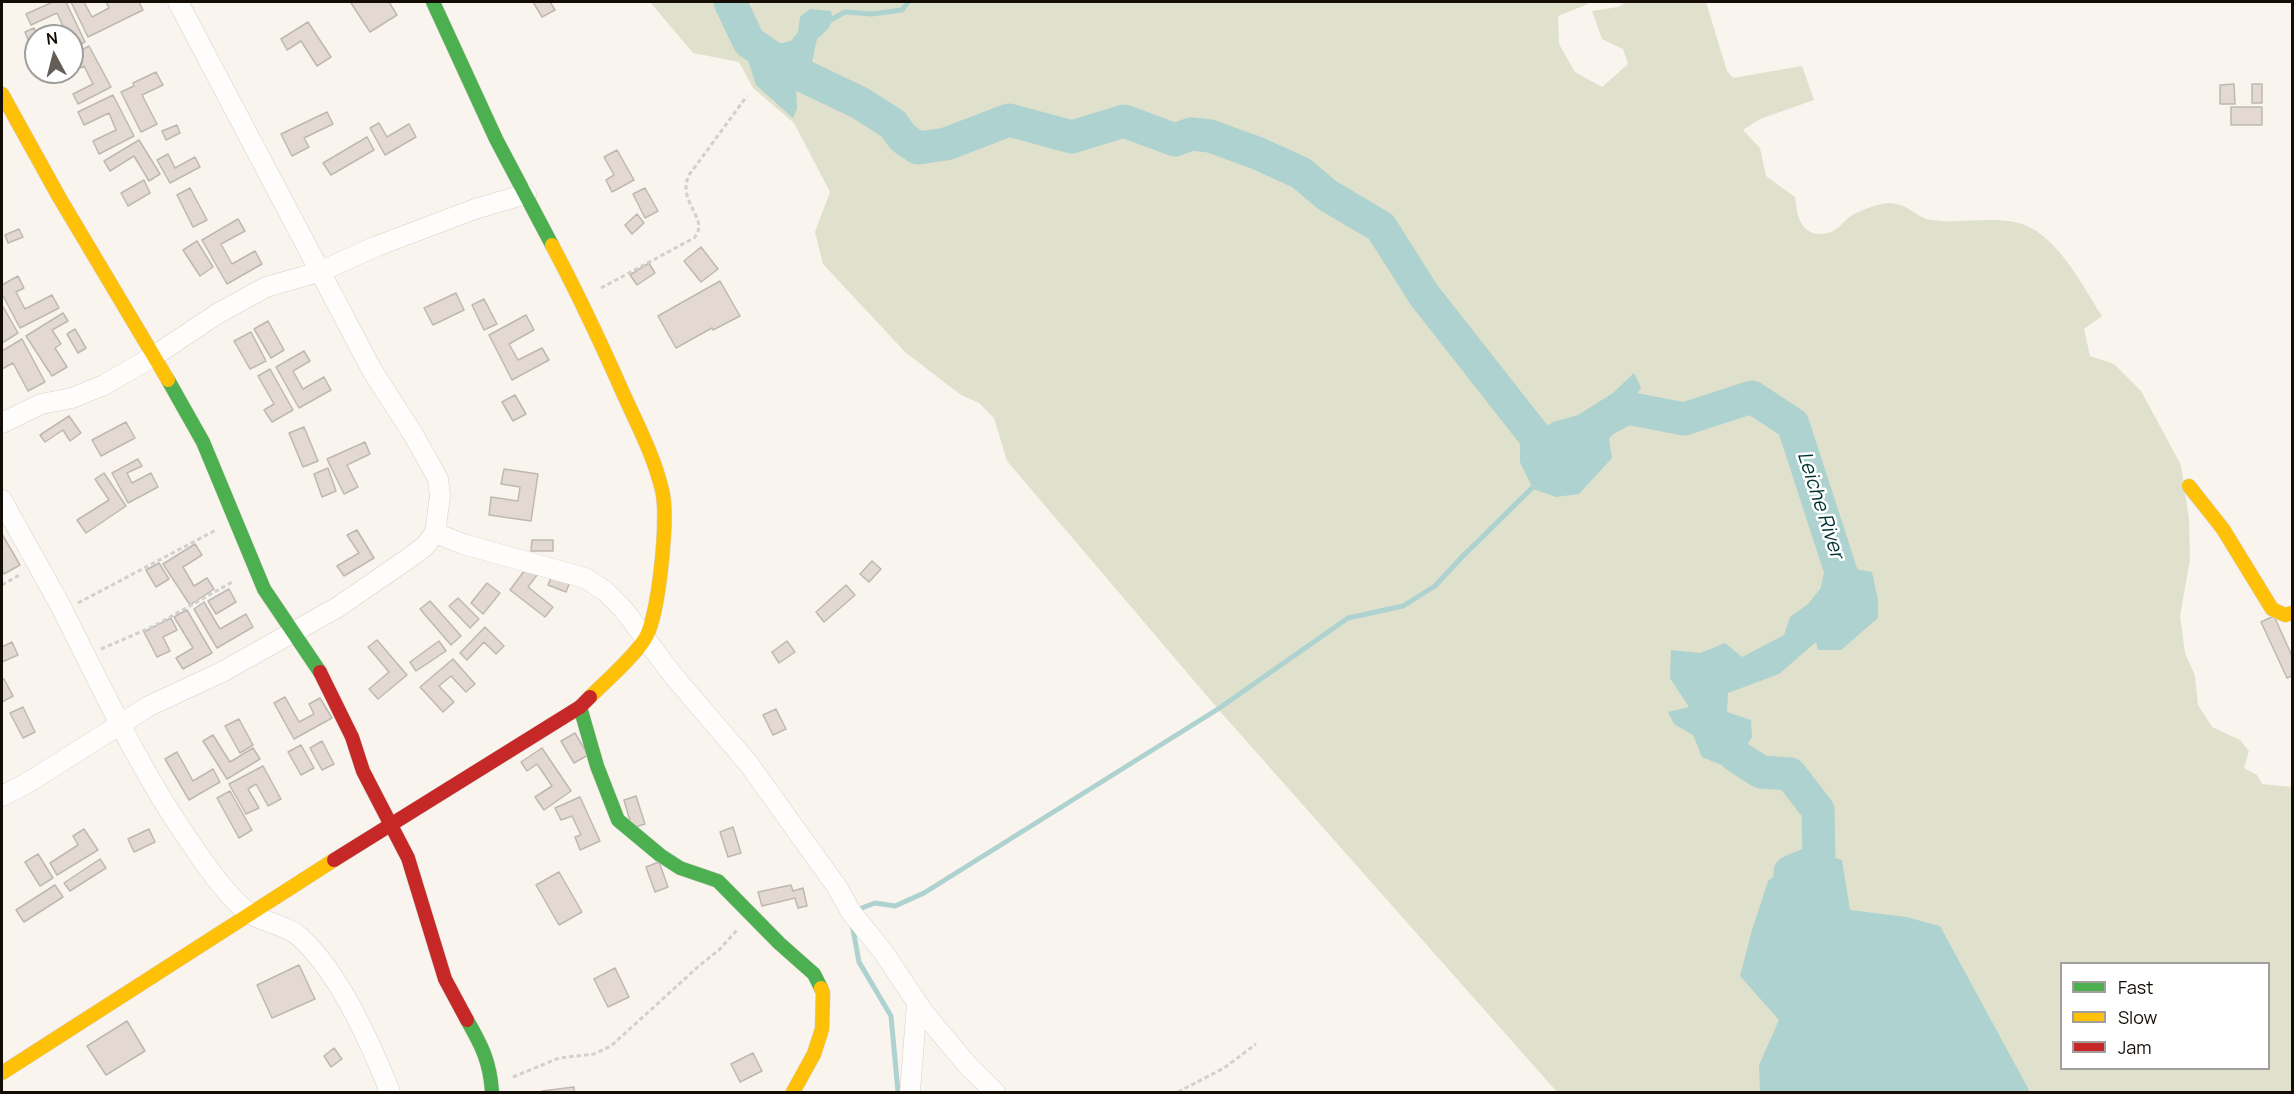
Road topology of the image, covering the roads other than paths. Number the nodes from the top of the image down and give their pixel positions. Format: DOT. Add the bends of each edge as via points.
graph roads {
  1 [pos="178,2"];
  2 [pos="433,2"];
  3 [pos="2,94"];
  4 [pos="525,194"];
  5 [pos="319,272"];
  6 [pos="154,356"];
  7 [pos="2,423"];
  8 [pos="2189,486"];
  9 [pos="2,500"];
  10 [pos="435,533"];
  11 [pos="2292,613"];
  12 [pos="295,632"];
  13 [pos="646,637"];
  14 [pos="580,707"];
  15 [pos="119,724"];
  16 [pos="2,796"];
  17 [pos="391,825"];
  18 [pos="249,913"];
  19 [pos="917,1003"];
  20 [pos="2,1073"];
  21 [pos="493,1091"];
  22 [pos="390,1092"];
  23 [pos="793,1092"];
  24 [pos="910,1092"];
  25 [pos="995,1092"];
  1 -- 5 [label="street"];
  2 -- 4 [label="street"];
  3 -- 6 [label="street" via="53,188"];
  4 -- 5 [label="street" via="377,246"];
  4 -- 13 [label="street" via="581,299 663,491 661,572"];
  5 -- 6 [label="street" via="266,288 217,314"];
  5 -- 10 [label="street" via="373,372 438,479"];
  6 -- 7 [label="street" via="104,385 72,399 41,404"];
  6 -- 12 [label="street" via="203,442 264,589"];
  8 -- 11 [label="street" via="2223,529 2272,609 2285,615"];
  9 -- 15 [label="street"];
  10 -- 12 [label="street" via="425,546 379,580"];
  10 -- 13 [label="street" via="585,578 605,591"];
  12 -- 15 [label="street"];
  12 -- 17 [label="street" via="332,695 363,771"];
  13 -- 14 [label="street"];
  13 -- 19 [label="street" via="672,674 748,763"];
  14 -- 17 [label="street"];
  14 -- 23 [label="street" via="618,820 680,868 718,881 814,974 823,993 819,1042"];
  15 -- 16 [label="street"];
  15 -- 18 [label="street" via="191,844 219,882"];
  17 -- 18 [label="street"];
  17 -- 21 [label="street" via="414,876 445,980 487,1056"];
  18 -- 20 [label="street"];
  18 -- 22 [label="street" via="297,934 317,954 350,1006"];
  19 -- 24 [label="street"];
  19 -- 25 [label="street"];
}
